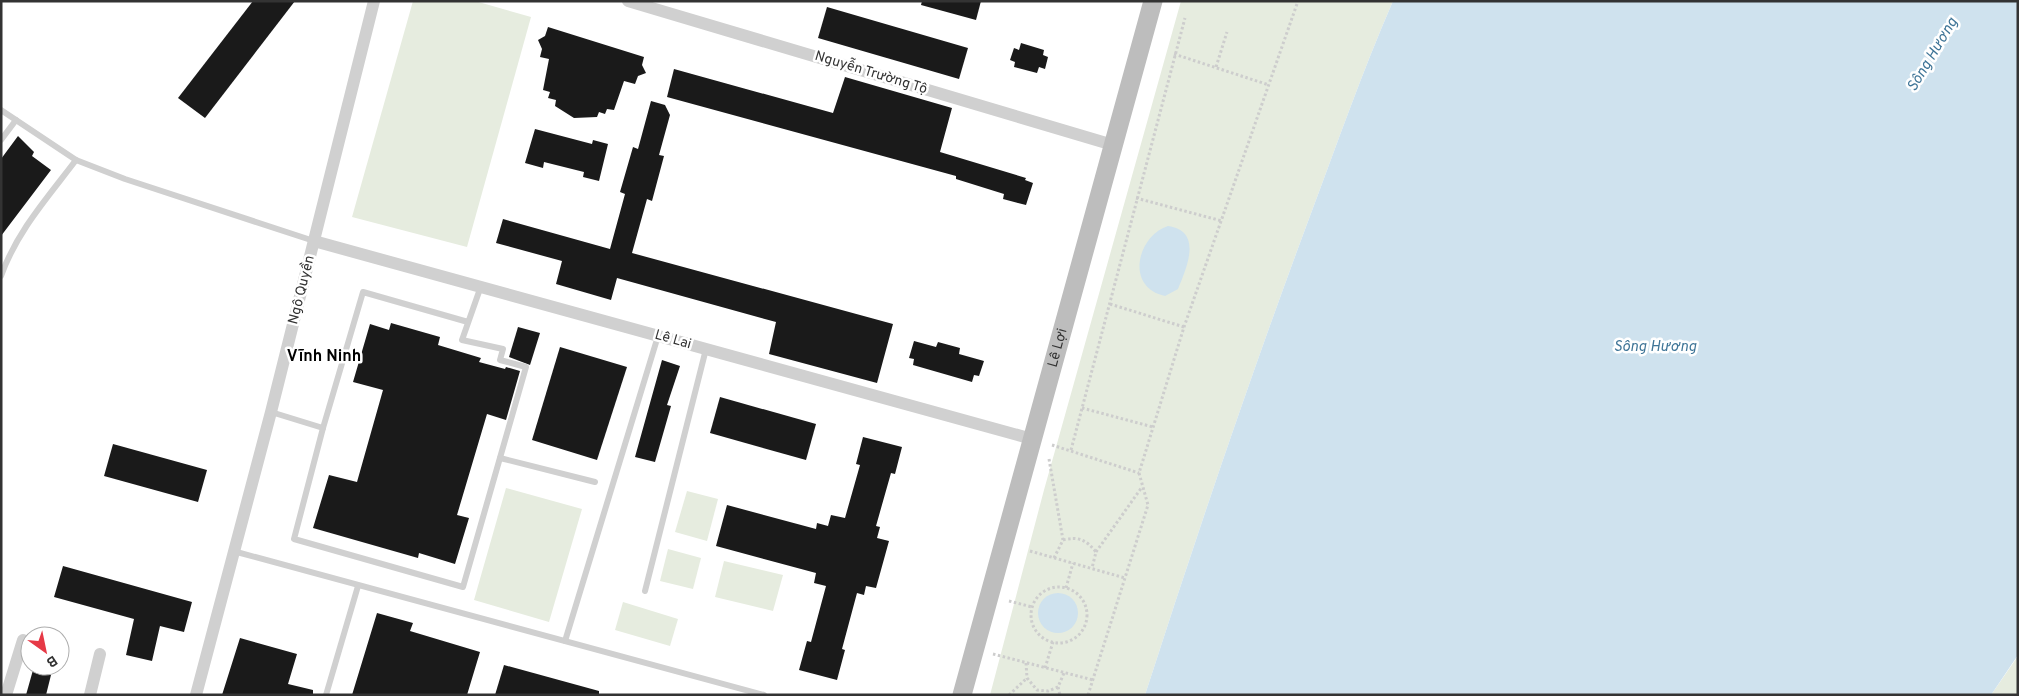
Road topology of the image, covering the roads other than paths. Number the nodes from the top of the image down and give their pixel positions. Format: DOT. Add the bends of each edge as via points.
graph roads {
  1 [pos="374,1"];
  2 [pos="628,1"];
  3 [pos="1153,1"];
  4 [pos="1,110"];
  5 [pos="16,120"];
  6 [pos="1,140"];
  7 [pos="1113,145"];
  8 [pos="76,160"];
  9 [pos="314,241"];
  10 [pos="1,276"];
  11 [pos="481,286"];
  12 [pos="468,322"];
  13 [pos="658,336"];
  14 [pos="706,349"];
  15 [pos="271,412"];
  16 [pos="323,428"];
  17 [pos="1032,439"];
  18 [pos="500,458"];
  19 [pos="595,482"];
  20 [pos="233,551"];
  21 [pos="358,586"];
  22 [pos="645,591"];
  23 [pos="565,641"];
  24 [pos="20,648"];
  25 [pos="100,654"];
  26 [pos="4,693"];
  27 [pos="90,695"];
  28 [pos="196,695"];
  29 [pos="326,695"];
  30 [pos="764,695"];
  31 [pos="962,695"];
  1 -- 9 [label="street, Ngô Quyền"];
  2 -- 7 [label="street, Nguyễn Trường Tộ"];
  3 -- 7 [label="main road, Lê Lợi"];
  4 -- 5 [label="lane"];
  5 -- 6 [label="lane"];
  5 -- 8 [label="lane"];
  7 -- 17 [label="main road, Lê Lợi"];
  8 -- 9 [label="lane"];
  8 -- 10 [label="lane" via="22,231 9,252"];
  9 -- 11 [label="street, Lê Lai"];
  9 -- 15 [label="street, Ngô Quyền"];
  11 -- 12 [label="lane"];
  11 -- 13 [label="street, Lê Lai"];
  12 -- 16 [label="lane" via="363,292"];
  12 -- 18 [label="lane" via="462,340 503,349 500,360 526,368"];
  13 -- 14 [label="street, Lê Lai"];
  13 -- 23 [label="lane"];
  14 -- 17 [label="street, Lê Lai"];
  14 -- 22 [label="lane"];
  15 -- 16 [label="lane"];
  15 -- 20 [label="street, Ngô Quyền"];
  16 -- 18 [label="lane" via="294,539 463,587"];
  17 -- 31 [label="main road, Lê Lợi"];
  18 -- 19 [label="lane"];
  20 -- 21 [label="lane"];
  20 -- 28 [label="street, Ngô Quyền"];
  21 -- 23 [label="lane"];
  21 -- 29 [label="lane"];
  23 -- 30 [label="lane"];
  24 -- 26 [label="street"];
  25 -- 27 [label="street"];
}
